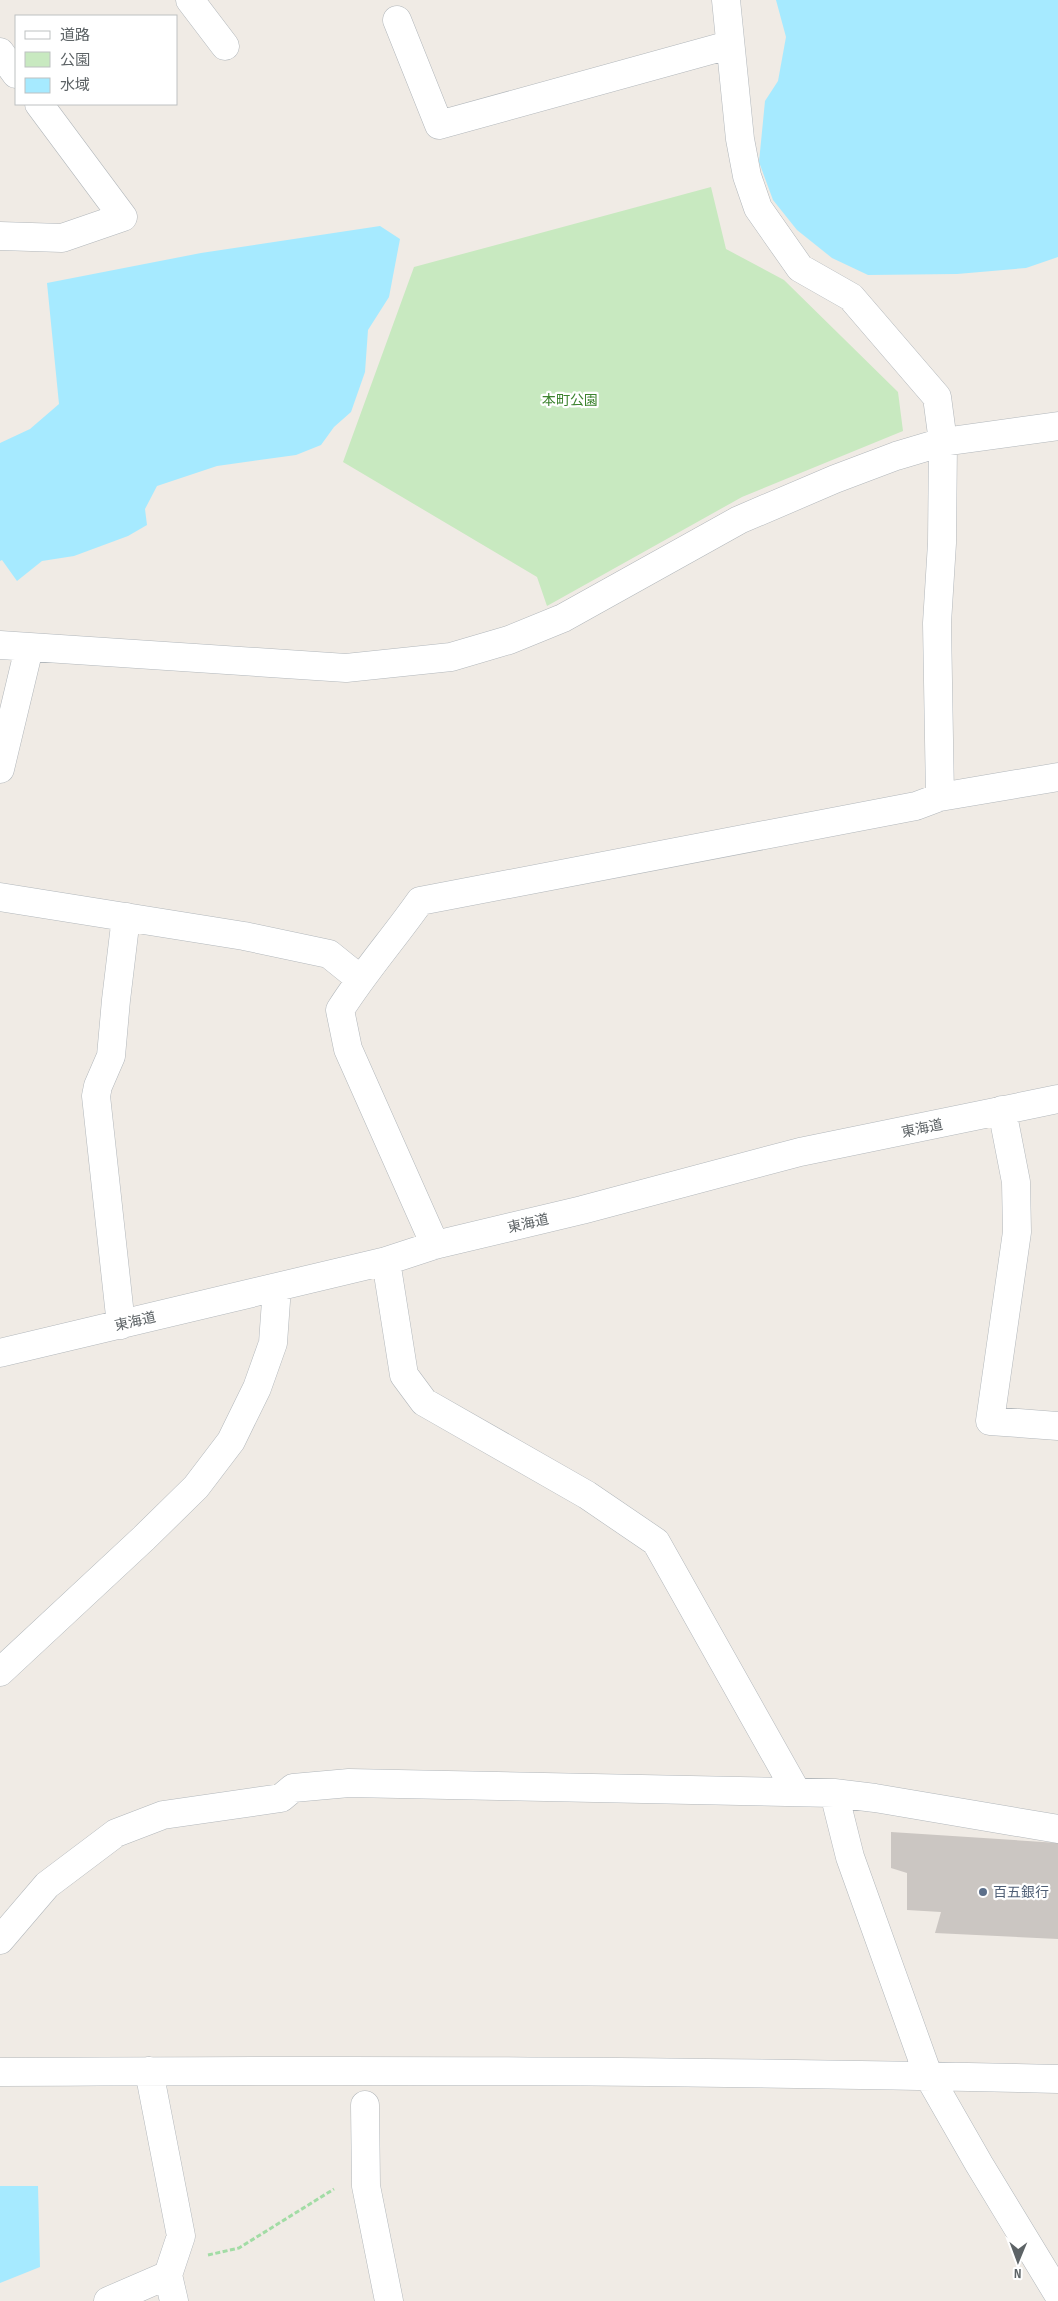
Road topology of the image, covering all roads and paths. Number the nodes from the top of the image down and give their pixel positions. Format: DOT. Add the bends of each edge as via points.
graph roads {
  1 [pos="190,0"];
  2 [pos="726,0"];
  3 [pos="397,20"];
  4 [pos="225,46"];
  5 [pos="729,46"];
  6 [pos="0,52"];
  7 [pos="15,73"];
  8 [pos="40,105"];
  9 [pos="0,236"];
  10 [pos="1058,426"];
  11 [pos="943,442"];
  12 [pos="0,645"];
  13 [pos="29,648"];
  14 [pos="0,769"];
  15 [pos="1058,777"];
  16 [pos="940,797"];
  17 [pos="0,897"];
  18 [pos="126,917"];
  19 [pos="360,979"];
  20 [pos="1058,1099"];
  21 [pos="1002,1110"];
  22 [pos="435,1245"];
  23 [pos="386,1261"];
  24 [pos="277,1287"];
  25 [pos="121,1325"];
  26 [pos="0,1354"];
  27 [pos="1058,1426"];
  28 [pos="0,1672"];
  29 [pos="796,1792"];
  30 [pos="834,1793"];
  31 [pos="1058,1829"];
  32 [pos="0,1940"];
  33 [pos="149,2071"];
  34 [pos="0,2072"];
  35 [pos="928,2076"];
  36 [pos="1058,2079"];
  37 [pos="365,2105"];
  38 [pos="366,2169"];
  39 [pos="171,2279"];
  40 [pos="1058,2294"];
  41 [pos="108,2301"];
  42 [pos="389,2301"];
  1 -- 4 [label="street"];
  2 -- 5 [label="street"];
  3 -- 5 [label="street" via="439,125"];
  5 -- 11 [label="street" via="740,139 747,176 758,208 800,268 850,297 937,397"];
  6 -- 7 [label="street"];
  8 -- 9 [label="street" via="123,217 62,238"];
  10 -- 11 [label="street"];
  11 -- 13 [label="street" via="835,479 739,520 564,618 509,640 451,657 346,668"];
  11 -- 16 [label="street" via="937,623"];
  12 -- 13 [label="street"];
  13 -- 14 [label="street"];
  15 -- 16 [label="street"];
  16 -- 19 [label="street" via="906,808 420,901"];
  17 -- 18 [label="street"];
  18 -- 19 [label="street" via="329,954"];
  18 -- 25 [label="street" via="111,1056 96,1096"];
  19 -- 22 [label="street" via="340,1010 348,1049"];
  20 -- 21 [label="street, 東海道"];
  21 -- 22 [label="street, 東海道" via="800,1152"];
  21 -- 27 [label="street" via="1016,1182 1017,1232 990,1421"];
  22 -- 23 [label="street, 東海道"];
  23 -- 24 [label="street, 東海道"];
  23 -- 29 [label="street" via="404,1375 419,1396 424,1402 587,1495 656,1542"];
  24 -- 25 [label="street, 東海道"];
  24 -- 28 [label="street" via="273,1343 257,1388 231,1441 196,1487"];
  25 -- 26 [label="street, 東海道"];
  29 -- 30 [label="street"];
  29 -- 32 [label="street" via="349,1783 293,1788 281,1798 163,1815 116,1833 47,1884"];
  30 -- 31 [label="street"];
  30 -- 35 [label="street" via="850,1857"];
  33 -- 34 [label="street"];
  33 -- 35 [label="street"];
  33 -- 39 [label="street" via="180,2236"];
  35 -- 36 [label="street"];
  35 -- 40 [label="street"];
  37 -- 38 [label="street"];
  38 -- 39 [label="path" via="239,2248"];
  38 -- 42 [label="street" via="366,2186"];
  39 -- 41 [label="street"];
}
